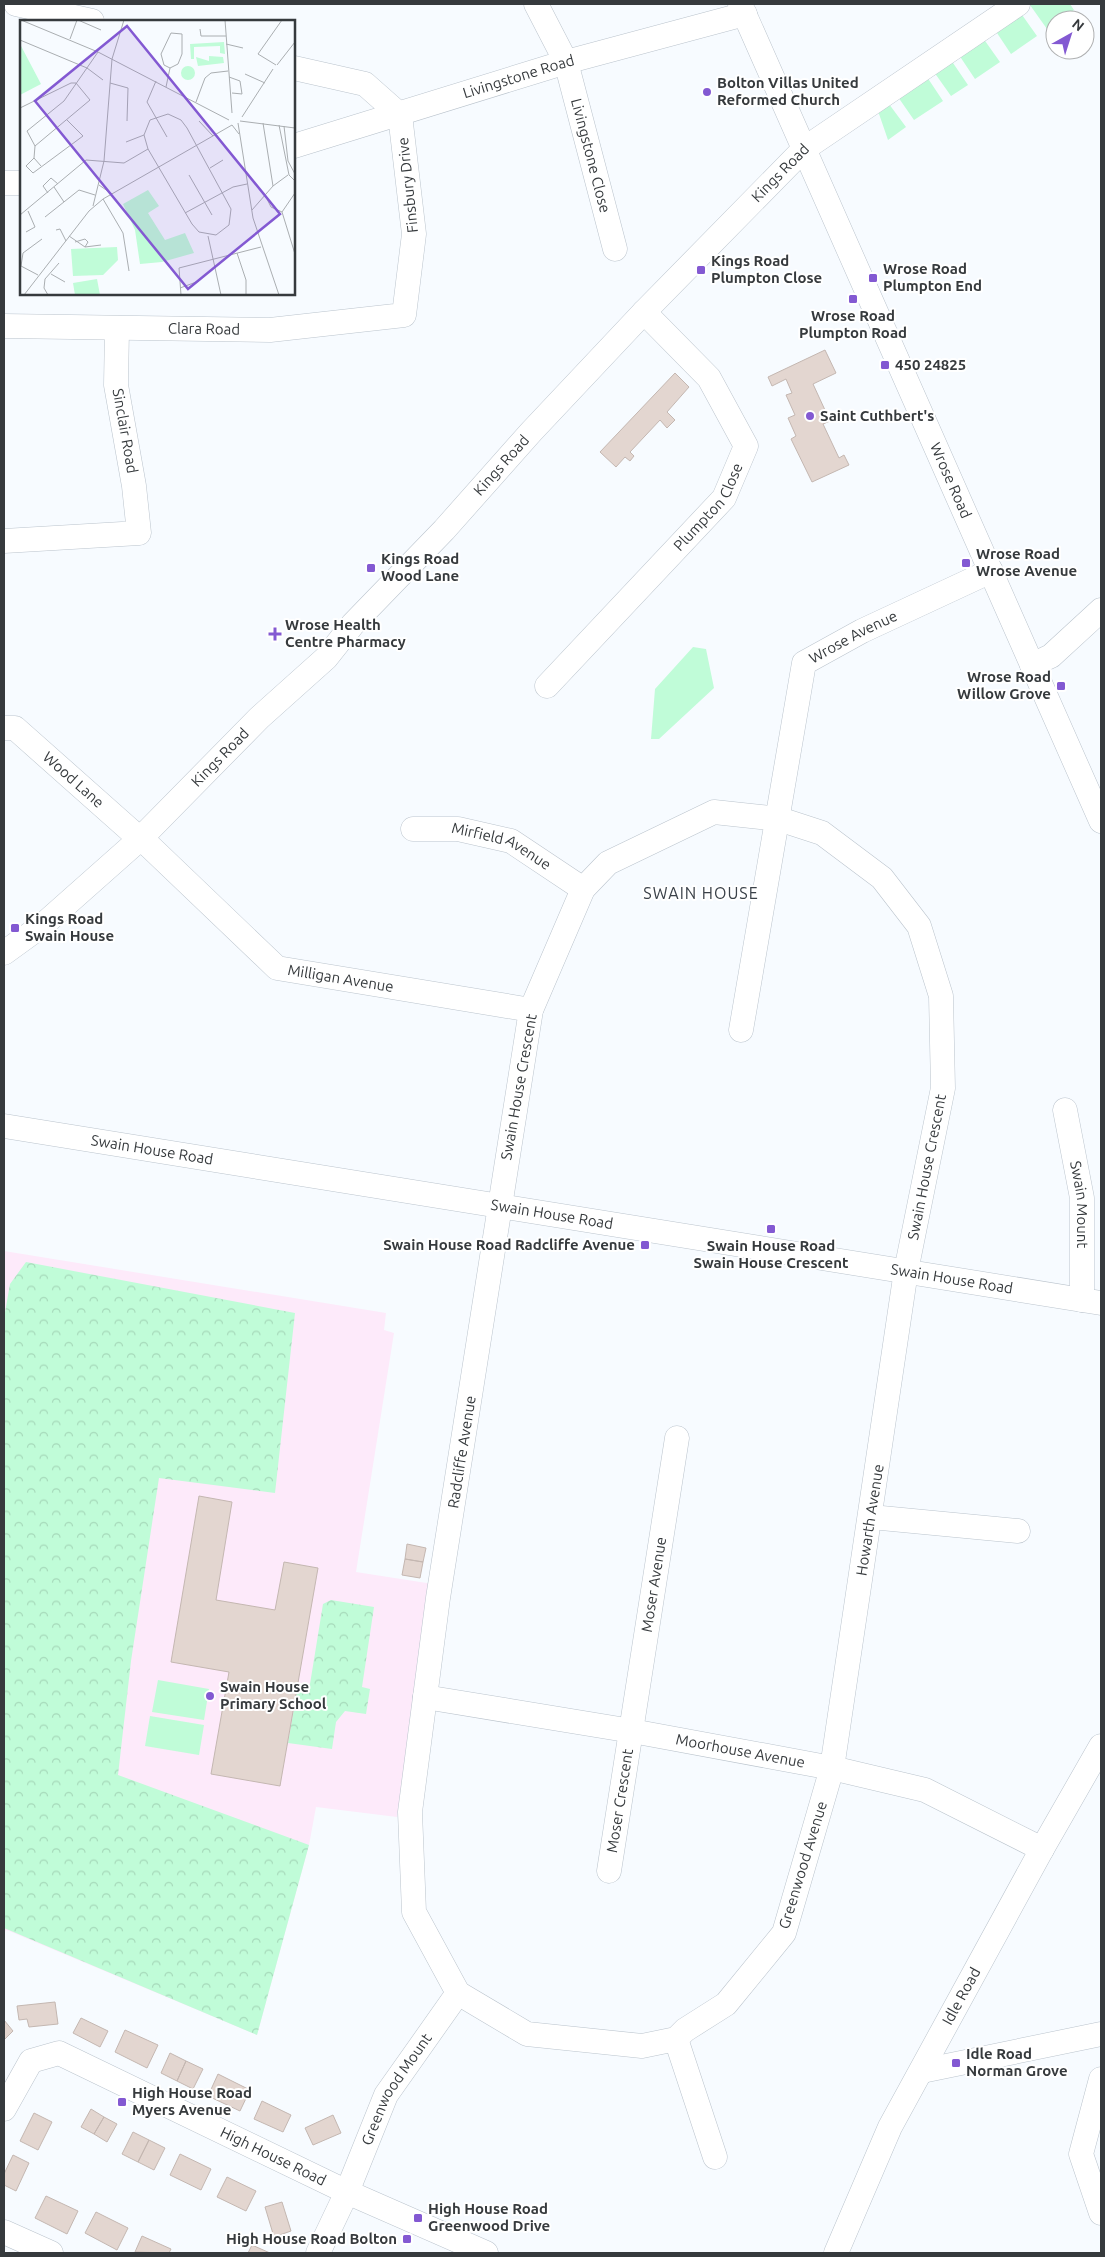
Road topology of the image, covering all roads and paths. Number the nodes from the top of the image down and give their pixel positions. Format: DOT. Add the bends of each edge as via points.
graph roads {
  1 [pos="16,4"];
  2 [pos="536,4"];
  3 [pos="1018,4"];
  4 [pos="742,9"];
  5 [pos="88,20"];
  6 [pos="566,62"];
  7 [pos="295,68"];
  8 [pos="400,115"];
  9 [pos="295,146"];
  10 [pos="804,148"];
  11 [pos="20,183"];
  12 [pos="4,184"];
  13 [pos="615,248"];
  14 [pos="644,312"];
  15 [pos="404,315"];
  16 [pos="4,326"];
  17 [pos="116,329"];
  18 [pos="4,541"];
  19 [pos="991,571"];
  20 [pos="1101,610"];
  21 [pos="1032,665"];
  22 [pos="547,686"];
  23 [pos="4,728"];
  24 [pos="779,819"];
  25 [pos="1101,821"];
  26 [pos="413,829"];
  27 [pos="141,838"];
  28 [pos="583,890"];
  29 [pos="4,953"];
  30 [pos="532,1010"];
  31 [pos="741,1030"];
  32 [pos="1065,1110"];
  33 [pos="4,1125"];
  34 [pos="499,1206"];
  35 [pos="906,1271"];
  36 [pos="1092,1302"];
  37 [pos="678,1438"];
  38 [pos="871,1517"];
  39 [pos="1018,1531"];
  40 [pos="426,1697"];
  41 [pos="632,1731"];
  42 [pos="1101,1746"];
  43 [pos="832,1768"];
  44 [pos="1042,1849"];
  45 [pos="609,1871"];
  46 [pos="458,1993"];
  47 [pos="1101,2034"];
  48 [pos="676,2039"];
  49 [pos="922,2071"];
  50 [pos="1101,2079"];
  51 [pos="4,2109"];
  52 [pos="715,2157"];
  53 [pos="347,2192"];
  54 [pos="1101,2213"];
  55 [pos="4,2232"];
  56 [pos="51,2253"];
  57 [pos="318,2253"];
  58 [pos="486,2253"];
  59 [pos="836,2253"];
  1 -- 5 [label="street"];
  2 -- 6 [label="street, Livingstone Close"];
  3 -- 10 [label="street, Kings Road"];
  4 -- 6 [label="street, Livingstone Road"];
  4 -- 10 [label="street, Wrose Road"];
  6 -- 8 [label="street, Livingstone Road"];
  6 -- 13 [label="street, Livingstone Close"];
  7 -- 8 [label="street" via="364,84"];
  8 -- 9 [label="street, Livingstone Road"];
  8 -- 15 [label="street, Finsbury Drive" via="414,234"];
  10 -- 14 [label="street, Kings Road"];
  10 -- 19 [label="street, Wrose Road"];
  11 -- 12 [label="street"];
  14 -- 22 [label="street, Plumpton Close" via="709,378 746,446 724,498"];
  14 -- 27 [label="street, Kings Road" via="353,624 326,658 259,718"];
  15 -- 17 [label="street, Clara Road" via="270,330"];
  16 -- 17 [label="street, Clara Road"];
  17 -- 18 [label="street, Sinclair Road" via="116,385 140,533"];
  19 -- 21 [label="street, Wrose Road"];
  19 -- 24 [label="street, Wrose Avenue" via="862,631 804,663"];
  20 -- 21 [label="street" via="1051,656"];
  21 -- 25 [label="street, Wrose Road"];
  23 -- 27 [label="street, Wood Lane" via="15,728"];
  24 -- 28 [label="street, Swain House Crescent" via="714,812 608,863"];
  24 -- 31 [label="street"];
  24 -- 35 [label="street, Swain House Crescent" via="822,833 882,878 919,926 941,996 943,1088"];
  26 -- 28 [label="street, Mirfield Avenue" via="458,829 511,841"];
  27 -- 29 [label="street, Kings Road" via="44,924"];
  27 -- 30 [label="street, Milligan Avenue" via="277,968"];
  28 -- 30 [label="street, Swain House Crescent"];
  30 -- 34 [label="street, Swain House Crescent"];
  32 -- 36 [label="street, Swain Mount" via="1082,1198"];
  33 -- 34 [label="street, Swain House Road"];
  34 -- 35 [label="street, Swain House Road"];
  34 -- 40 [label="street, Radcliffe Avenue" via="438,1598"];
  35 -- 36 [label="street, Swain House Road"];
  35 -- 38 [label="street, Howarth Avenue"];
  37 -- 41 [label="street, Moser Avenue"];
  38 -- 39 [label="street"];
  38 -- 43 [label="street, Howarth Avenue"];
  40 -- 41 [label="street, Moorhouse Avenue"];
  40 -- 46 [label="street" via="410,1812 414,1912"];
  41 -- 43 [label="street, Moorhouse Avenue"];
  41 -- 45 [label="street, Moser Crescent"];
  42 -- 44 [label="street, Idle Road"];
  43 -- 44 [label="street, Moorhouse Avenue" via="925,1790"];
  43 -- 48 [label="street, Greenwood Avenue" via="784,1933 726,2004"];
  44 -- 49 [label="street, Idle Road"];
  46 -- 48 [label="street, Greenwood Avenue" via="527,2034 642,2046"];
  46 -- 53 [label="street, Greenwood Mount" via="386,2095"];
  47 -- 49 [label="street"];
  48 -- 52 [label="street"];
  49 -- 59 [label="street, Idle Road" via="890,2127"];
  50 -- 54 [label="street" via="1081,2154"];
  51 -- 53 [label="street, High House Road" via="31,2061 59,2053"];
  53 -- 57 [label="street, Greenwood Mount"];
  53 -- 58 [label="street, High House Road"];
  55 -- 56 [label="street"];
}
